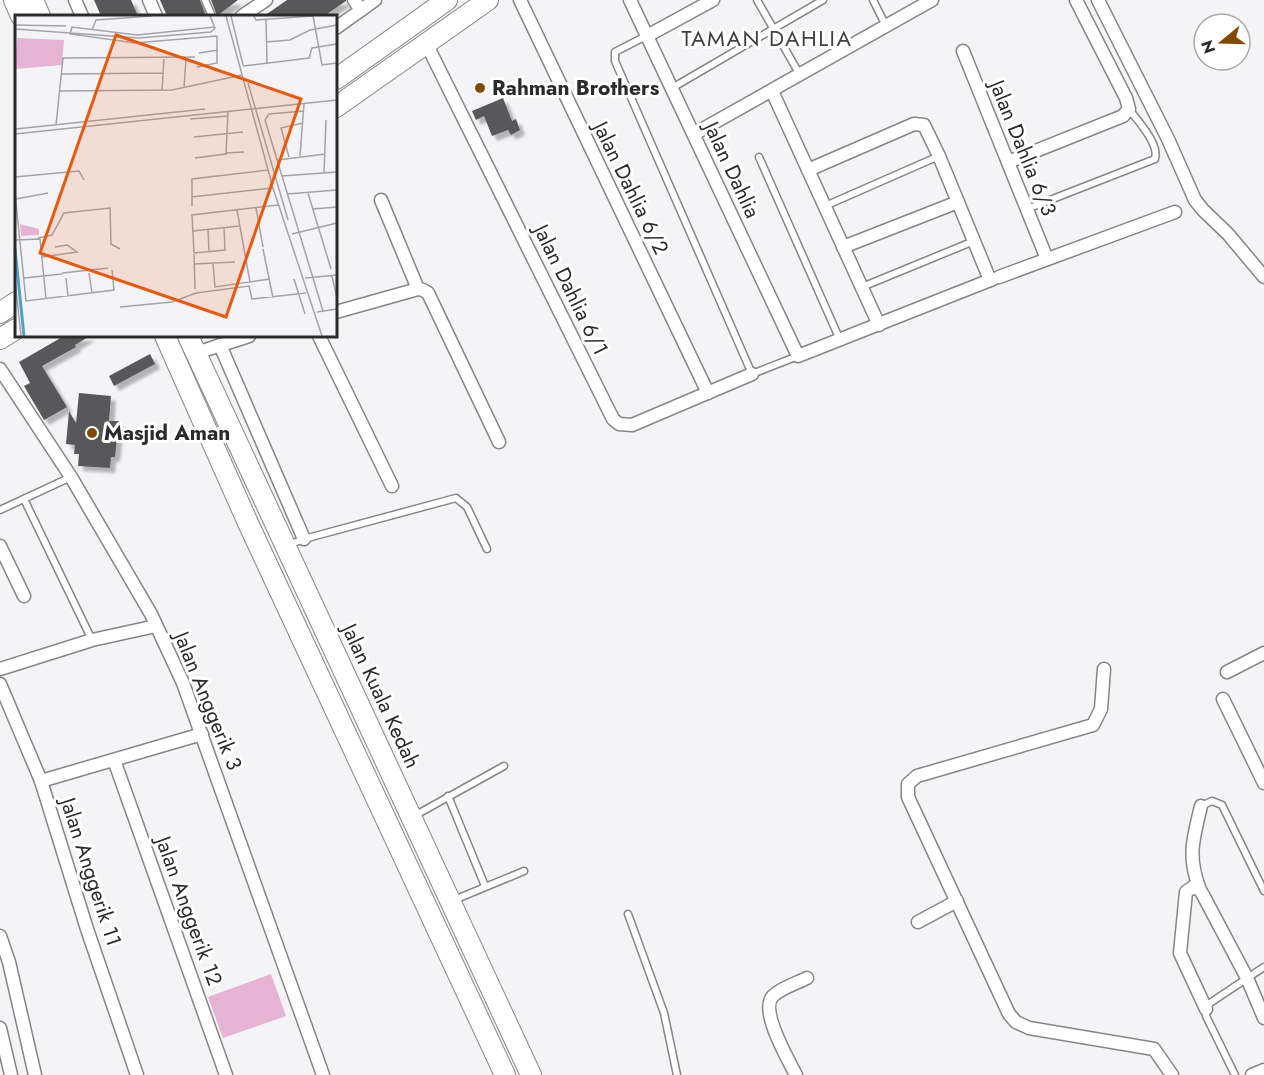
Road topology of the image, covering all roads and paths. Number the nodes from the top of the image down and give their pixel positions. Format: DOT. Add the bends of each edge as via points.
graph roads {
  1 [pos="14,0"];
  2 [pos="33,0"];
  3 [pos="75,0"];
  4 [pos="149,0"];
  5 [pos="205,0"];
  6 [pos="266,0"];
  7 [pos="375,0"];
  8 [pos="447,0"];
  9 [pos="488,0"];
  10 [pos="520,0"];
  11 [pos="630,0"];
  12 [pos="713,0"];
  13 [pos="757,0"];
  14 [pos="823,0"];
  15 [pos="873,0"];
  16 [pos="932,0"];
  17 [pos="1076,0"];
  18 [pos="1098,0"];
  19 [pos="357,5"];
  20 [pos="21,15"];
  21 [pos="40,15"];
  22 [pos="82,15"];
  23 [pos="156,15"];
  24 [pos="212,15"];
  25 [pos="244,15"];
  26 [pos="338,26"];
  27 [pos="886,26"];
  28 [pos="773,29"];
  29 [pos="647,36"];
  30 [pos="426,43"];
  31 [pos="963,51"];
  32 [pos="800,75"];
  33 [pos="338,78"];
  34 [pos="672,88"];
  35 [pos="772,91"];
  36 [pos="338,106"];
  37 [pos="1129,109"];
  38 [pos="694,134"];
  39 [pos="939,156"];
  40 [pos="759,157"];
  41 [pos="1008,162"];
  42 [pos="808,170"];
  43 [pos="381,200"];
  44 [pos="958,202"];
  45 [pos="825,206"];
  46 [pos="1027,209"];
  47 [pos="1175,212"];
  48 [pos="975,241"];
  49 [pos="843,247"];
  50 [pos="1047,259"];
  51 [pos="1264,277"];
  52 [pos="994,279"];
  53 [pos="861,287"];
  54 [pos="418,289"];
  55 [pos="15,303"];
  56 [pos="338,311"];
  57 [pos="0,313"];
  58 [pos="879,325"];
  59 [pos="15,329"];
  60 [pos="166,338"];
  61 [pos="243,338"];
  62 [pos="320,338"];
  63 [pos="0,339"];
  64 [pos="840,340"];
  65 [pos="192,344"];
  66 [pos="220,345"];
  67 [pos="798,356"];
  68 [pos="0,369"];
  69 [pos="752,374"];
  70 [pos="708,393"];
  71 [pos="499,442"];
  72 [pos="71,477"];
  73 [pos="392,486"];
  74 [pos="24,499"];
  75 [pos="0,510"];
  76 [pos="269,513"];
  77 [pos="248,523"];
  78 [pos="304,539"];
  79 [pos="0,546"];
  80 [pos="284,547"];
  81 [pos="487,549"];
  82 [pos="24,596"];
  83 [pos="156,626"];
  84 [pos="92,640"];
  85 [pos="1264,653"];
  86 [pos="0,669"];
  87 [pos="1104,669"];
  88 [pos="1227,672"];
  89 [pos="0,684"];
  90 [pos="1223,699"];
  91 [pos="202,734"];
  92 [pos="114,760"];
  93 [pos="504,766"];
  94 [pos="41,781"];
  95 [pos="1264,783"];
  96 [pos="448,796"];
  97 [pos="1201,806"];
  98 [pos="411,818"];
  99 [pos="524,871"];
  100 [pos="485,886"];
  101 [pos="1200,890"];
  102 [pos="1264,891"];
  103 [pos="957,901"];
  104 [pos="450,902"];
  105 [pos="628,914"];
  106 [pos="918,922"];
  107 [pos="0,937"];
  108 [pos="1264,967"];
  109 [pos="807,978"];
  110 [pos="1247,978"];
  111 [pos="1206,1009"];
  112 [pos="1264,1018"];
  113 [pos="0,1028"];
  114 [pos="1264,1070"];
  115 [pos="11,1075"];
  116 [pos="35,1075"];
  117 [pos="137,1075"];
  118 [pos="226,1075"];
  119 [pos="323,1075"];
  120 [pos="505,1075"];
  121 [pos="531,1075"];
  122 [pos="677,1075"];
  123 [pos="796,1075"];
  124 [pos="1172,1075"];
  125 [pos="1235,1075"];
  126 [pos="1252,1075"];
  1 -- 20 [label="main road"];
  2 -- 21 [label="main road"];
  3 -- 22 [label="street"];
  4 -- 23 [label="street"];
  5 -- 24 [label="lane"];
  6 -- 25 [label="street"];
  7 -- 19 [label="street"];
  8 -- 33 [label="main road"];
  9 -- 30 [label="main road"];
  10 -- 70 [label="street, Jalan Dahlia 6/2"];
  11 -- 29 [label="street, Jalan Dahlia"];
  12 -- 29 [label="street"];
  13 -- 28 [label="lane"];
  14 -- 28 [label="lane"];
  15 -- 27 [label="lane"];
  16 -- 27 [label="street"];
  17 -- 37 [label="street"];
  18 -- 51 [label="street" via="1195,200"];
  19 -- 26 [label="street"];
  27 -- 32 [label="street"];
  28 -- 32 [label="lane"];
  28 -- 34 [label="lane"];
  29 -- 34 [label="street, Jalan Dahlia"];
  29 -- 69 [label="lane" via="615,52 615,61"];
  30 -- 36 [label="main road"];
  30 -- 70 [label="street, Jalan Dahlia 6/1" via="613,419 632,425"];
  31 -- 41 [label="street, Jalan Dahlia 6/3"];
  32 -- 35 [label="street"];
  34 -- 38 [label="street, Jalan Dahlia"];
  35 -- 38 [label="street"];
  35 -- 42 [label="street"];
  37 -- 41 [label="street" via="1123,116"];
  37 -- 46 [label="lane" via="1154,146 1155,159"];
  38 -- 67 [label="street, Jalan Dahlia"];
  39 -- 42 [label="street" via="920,123"];
  39 -- 44 [label="street"];
  39 -- 45 [label="lane"];
  40 -- 64 [label="lane"];
  41 -- 46 [label="street, Jalan Dahlia 6/3"];
  42 -- 45 [label="street"];
  43 -- 54 [label="street"];
  44 -- 48 [label="street"];
  44 -- 49 [label="street"];
  45 -- 49 [label="street"];
  46 -- 50 [label="street, Jalan Dahlia 6/3"];
  47 -- 50 [label="street"];
  48 -- 52 [label="street"];
  48 -- 53 [label="lane"];
  49 -- 53 [label="street"];
  50 -- 52 [label="street"];
  52 -- 58 [label="street"];
  53 -- 58 [label="street"];
  54 -- 56 [label="street"];
  54 -- 71 [label="street" via="432,299"];
  55 -- 57 [label="main road"];
  58 -- 64 [label="street"];
  59 -- 63 [label="main road"];
  60 -- 77 [label="main road"];
  61 -- 66 [label="street"];
  62 -- 73 [label="street"];
  64 -- 67 [label="street"];
  65 -- 66 [label="street"];
  65 -- 76 [label="main road, Jalan Kuala Kedah"];
  66 -- 78 [label="street"];
  67 -- 69 [label="lane"];
  68 -- 72 [label="street, Jalan Anggerik 3"];
  69 -- 70 [label="street, Jalan Dahlia 6/1"];
  72 -- 74 [label="lane"];
  72 -- 83 [label="street, Jalan Anggerik 3"];
  74 -- 75 [label="lane"];
  74 -- 84 [label="lane"];
  76 -- 77 [label="main road"];
  76 -- 80 [label="main road, Jalan Kuala Kedah"];
  77 -- 120 [label="main road"];
  78 -- 80 [label="lane"];
  78 -- 81 [label="lane" via="456,498 467,507"];
  79 -- 82 [label="street"];
  80 -- 98 [label="main road, Jalan Kuala Kedah"];
  83 -- 84 [label="street"];
  83 -- 91 [label="street, Jalan Anggerik 3"];
  84 -- 86 [label="street"];
  85 -- 88 [label="street"];
  87 -- 103 [label="street" via="1101,709 1093,726 917,776 908,784 908,797"];
  89 -- 94 [label="street, Jalan Anggerik 11"];
  90 -- 95 [label="street"];
  91 -- 92 [label="street"];
  91 -- 119 [label="street, Jalan Anggerik 3"];
  92 -- 94 [label="street"];
  92 -- 118 [label="street, Jalan Anggerik 12"];
  93 -- 96 [label="lane"];
  94 -- 117 [label="street, Jalan Anggerik 11"];
  96 -- 98 [label="lane"];
  96 -- 100 [label="lane"];
  97 -- 101 [label="street" via="1191,846 1193,872"];
  97 -- 102 [label="lane" via="1212,801 1222,805"];
  98 -- 104 [label="main road, Jalan Kuala Kedah"];
  99 -- 100 [label="lane"];
  100 -- 104 [label="lane"];
  101 -- 110 [label="street"];
  101 -- 111 [label="street" via="1193,887 1186,892 1180,953"];
  103 -- 106 [label="street"];
  103 -- 124 [label="street" via="1009,1014 1017,1022 1029,1028 1154,1049"];
  104 -- 121 [label="main road, Jalan Kuala Kedah"];
  105 -- 122 [label="lane" via="664,1012"];
  107 -- 116 [label="street"];
  108 -- 110 [label="lane"];
  109 -- 123 [label="street" via="774,994 768,1009"];
  110 -- 111 [label="lane"];
  110 -- 112 [label="street"];
  111 -- 125 [label="lane"];
  113 -- 115 [label="street"];
  114 -- 126 [label="street"];
}
